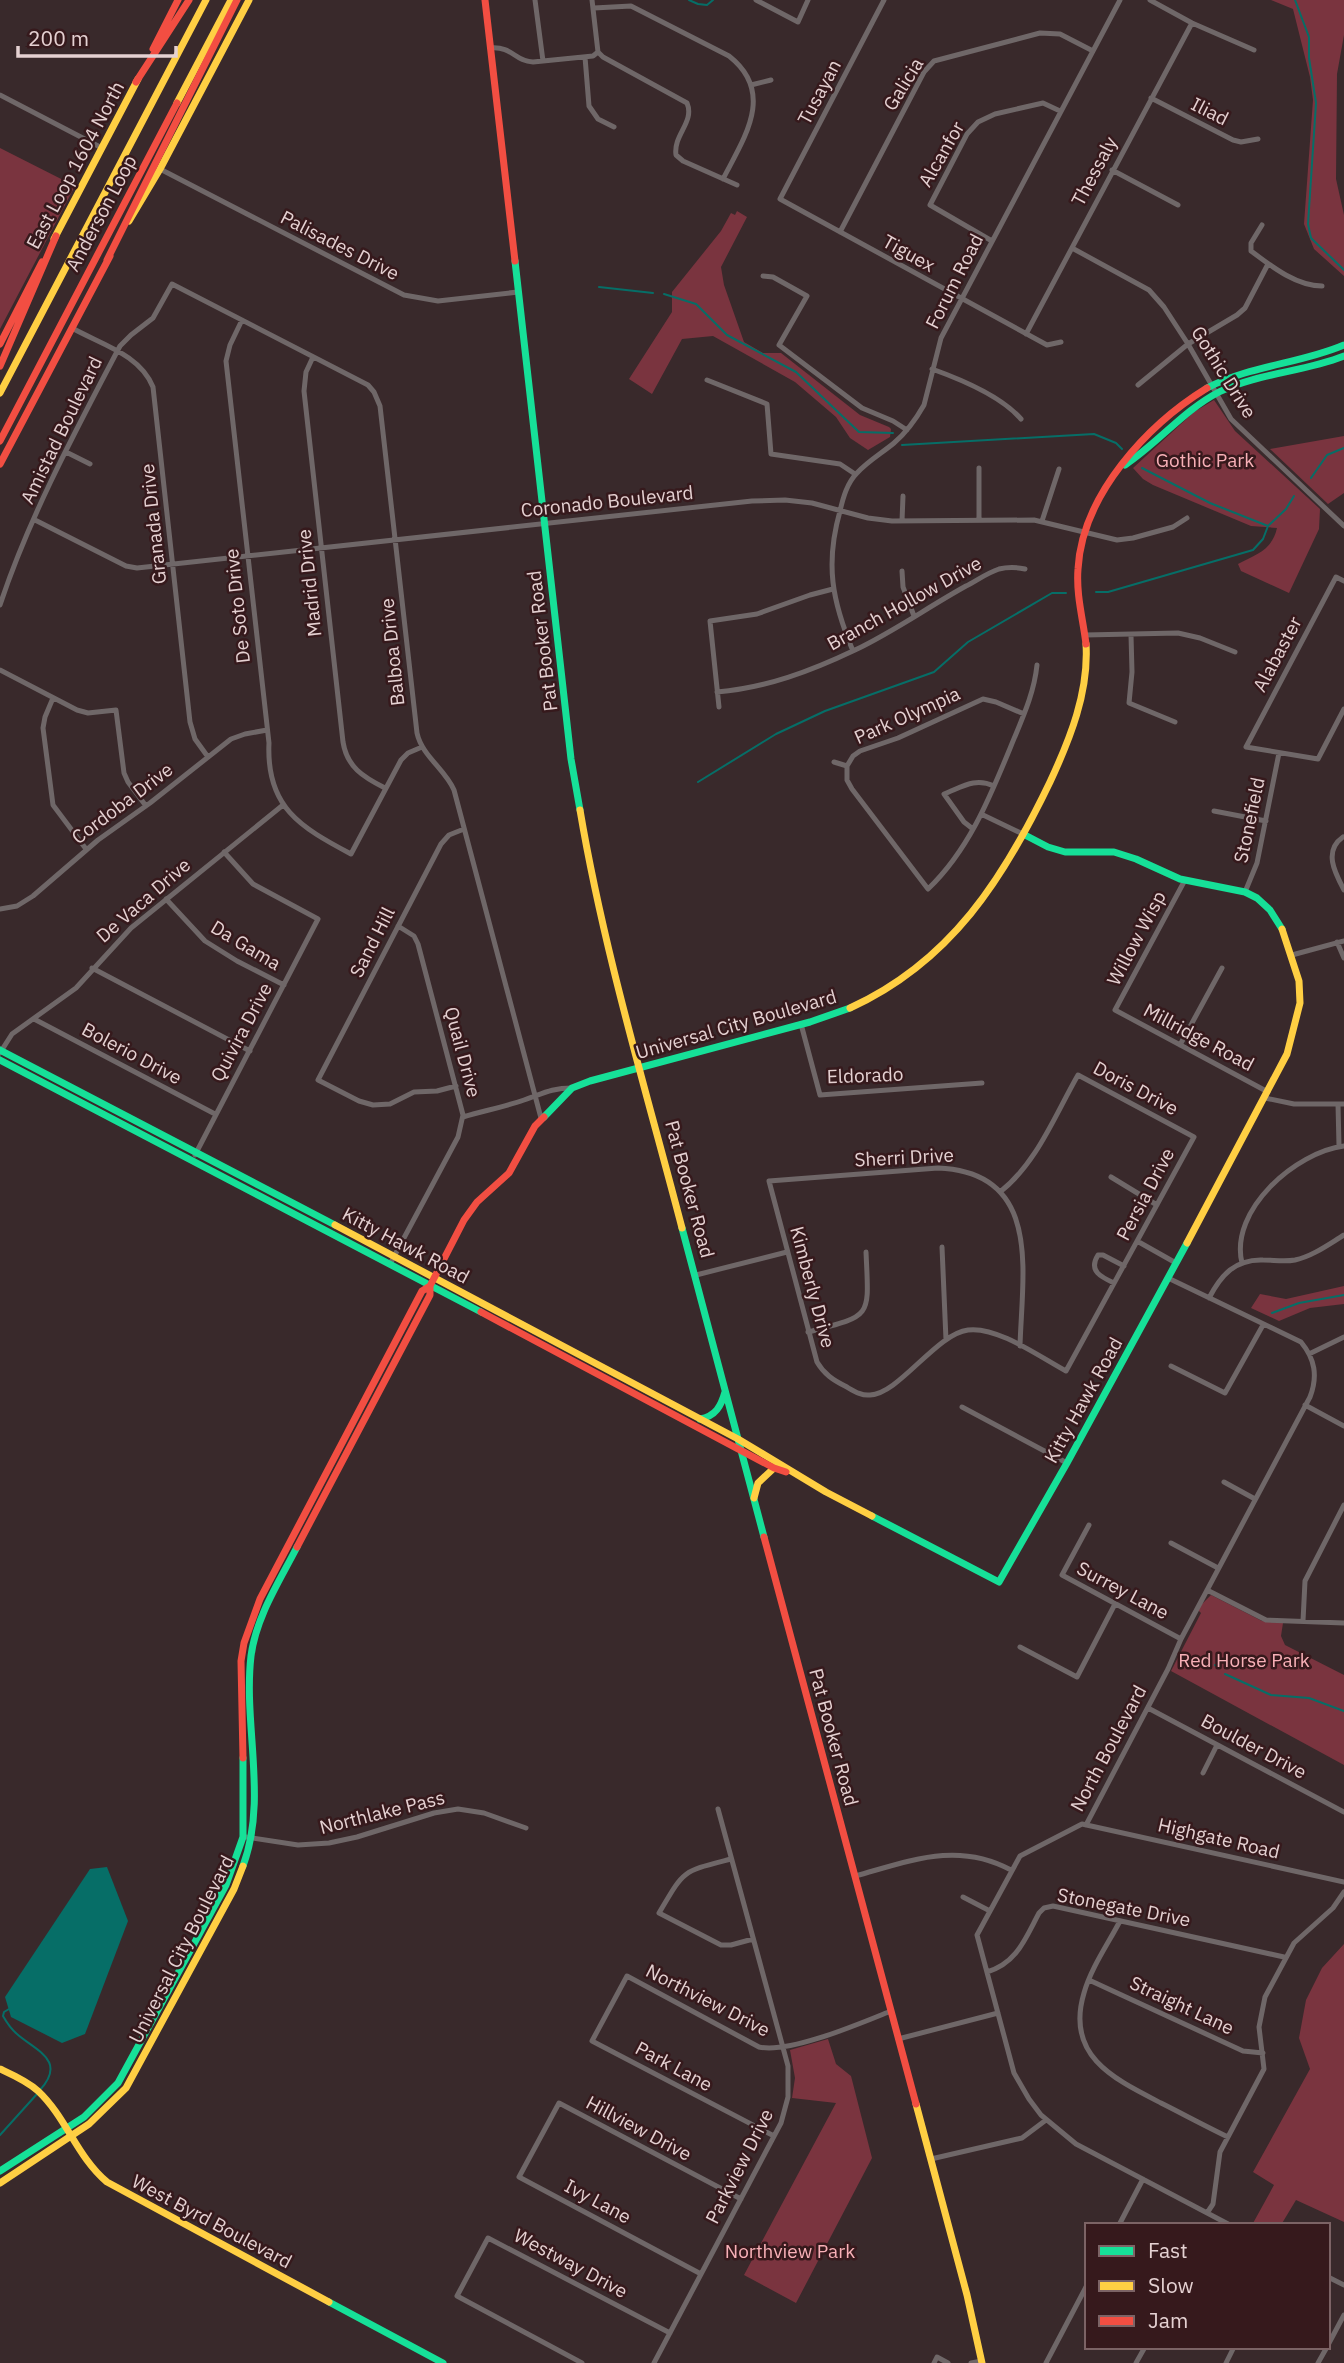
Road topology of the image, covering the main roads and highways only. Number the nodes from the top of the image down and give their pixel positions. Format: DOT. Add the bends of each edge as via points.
graph roads {
  1 [pos="178,0"];
  2 [pos="189,0"];
  3 [pos="206,0"];
  4 [pos="230,0"];
  5 [pos="237,0"];
  6 [pos="248,0"];
  7 [pos="485,0"];
  8 [pos="136,82"];
  9 [pos="56,236"];
  10 [pos="107,260"];
  11 [pos="1,341"];
  12 [pos="1344,345"];
  13 [pos="1344,356"];
  14 [pos="0,366"];
  15 [pos="0,393"];
  16 [pos="0,441"];
  17 [pos="0,464"];
  18 [pos="1122,467"];
  19 [pos="1025,835"];
  20 [pos="0,1051"];
  21 [pos="0,1060"];
  22 [pos="642,1067"];
  23 [pos="311,1218"];
  24 [pos="435,1278"];
  25 [pos="430,1286"];
  26 [pos="578,1359"];
  27 [pos="726,1391"];
  28 [pos="646,1394"];
  29 [pos="365,1409"];
  30 [pos="700,1419"];
  31 [pos="738,1439"];
  32 [pos="740,1448"];
  33 [pos="774,1468"];
  34 [pos="794,1474"];
  35 [pos="754,1499"];
  36 [pos="248,1742"];
  37 [pos="247,1837"];
  38 [pos="221,1894"];
  39 [pos="229,1898"];
  40 [pos="137,2052"];
  41 [pos="145,2056"];
  42 [pos="0,2068"];
  43 [pos="64,2129"];
  44 [pos="69,2136"];
  45 [pos="0,2171"];
  46 [pos="0,2183"];
  47 [pos="982,2362"];
  48 [pos="443,2363"];
  1 -- 8 [label="main road, East Loop 1604 North"];
  2 -- 8 [label="main road"];
  3 -- 15 [label="main road, Anderson Loop"];
  4 -- 16 [label="main road, Anderson Loop"];
  5 -- 10 [label="main road"];
  6 -- 10 [label="main road"];
  7 -- 22 [label="main road, Pat Booker Road" via="571,759 605,935"];
  8 -- 9 [label="main road, East Loop 1604 North"];
  9 -- 11 [label="main road, East Loop 1604 North"];
  9 -- 14 [label="main road"];
  10 -- 17 [label="main road"];
  12 -- 18 [label="main road, Universal City Boulevard" via="1308,360 1251,369 1211,386 1138,443"];
  13 -- 18 [label="main road, Universal City Boulevard" via="1310,369 1254,378 1216,394"];
  18 -- 19 [label="main road, Universal City Boulevard" via="1098,499 1084,531 1078,587 1087,663 1079,707"];
  19 -- 22 [label="main road, Universal City Boulevard" via="970,919 912,971 867,1000 842,1012"];
  19 -- 34 [label="main road, Kitty Hawk Road" via="1065,852 1114,852 1185,880 1245,892 1263,903 1285,933 1299,981 1300,1003 1292,1042 1168,1278 999,1582"];
  20 -- 23 [label="main road, Kitty Hawk Road" via="260,1186"];
  21 -- 23 [label="main road, Kitty Hawk Road" via="256,1195"];
  22 -- 24 [label="main road, Universal City Boulevard" via="572,1088 541,1118 509,1172 464,1220"];
  22 -- 27 [label="main road, Pat Booker Road"];
  23 -- 24 [label="main road, Kitty Hawk Road"];
  23 -- 25 [label="main road, Kitty Hawk Road"];
  24 -- 25 [label="main road, Universal City Boulevard"];
  24 -- 26 [label="main road, Kitty Hawk Road"];
  25 -- 26 [label="main road, Kitty Hawk Road"];
  25 -- 29 [label="main road, Universal City Boulevard" via="430,1295 400,1353"];
  25 -- 29 [label="main road, Universal City Boulevard" via="422,1291 391,1348"];
  26 -- 28 [label="main road, Kitty Hawk Road"];
  27 -- 30 [label="main road" via="721,1407"];
  27 -- 31 [label="main road, Pat Booker Road"];
  28 -- 30 [label="main road, Kitty Hawk Road"];
  28 -- 32 [label="main road, Kitty Hawk Road"];
  29 -- 36 [label="main road, Universal City Boulevard" via="274,1592 253,1645"];
  29 -- 36 [label="main road, Universal City Boulevard" via="310,1503 244,1642 240,1682"];
  30 -- 31 [label="main road, Kitty Hawk Road"];
  31 -- 32 [label="main road, Pat Booker Road"];
  31 -- 34 [label="main road, Kitty Hawk Road"];
  32 -- 33 [label="main road, Kitty Hawk Road"];
  32 -- 35 [label="main road, Pat Booker Road"];
  33 -- 34 [label="main road, Kitty Hawk Road"];
  33 -- 35 [label="main road" via="758,1483"];
  35 -- 47 [label="main road, Pat Booker Road"];
  36 -- 37 [label="main road, Universal City Boulevard"];
  37 -- 38 [label="main road, Universal City Boulevard"];
  37 -- 39 [label="main road, Universal City Boulevard" via="241,1874"];
  38 -- 39 [label="main road"];
  38 -- 40 [label="main road, Universal City Boulevard"];
  39 -- 41 [label="main road, Universal City Boulevard"];
  40 -- 41 [label="main road"];
  40 -- 43 [label="main road, Universal City Boulevard" via="108,2094"];
  41 -- 44 [label="main road, Universal City Boulevard" via="116,2101"];
  42 -- 43 [label="main road, West Byrd Boulevard" via="36,2089"];
  43 -- 44 [label="main road, West Byrd Boulevard"];
  43 -- 45 [label="main road, Universal City Boulevard"];
  44 -- 46 [label="main road, Universal City Boulevard"];
  44 -- 48 [label="main road, West Byrd Boulevard" via="94,2173 107,2182"];
}
